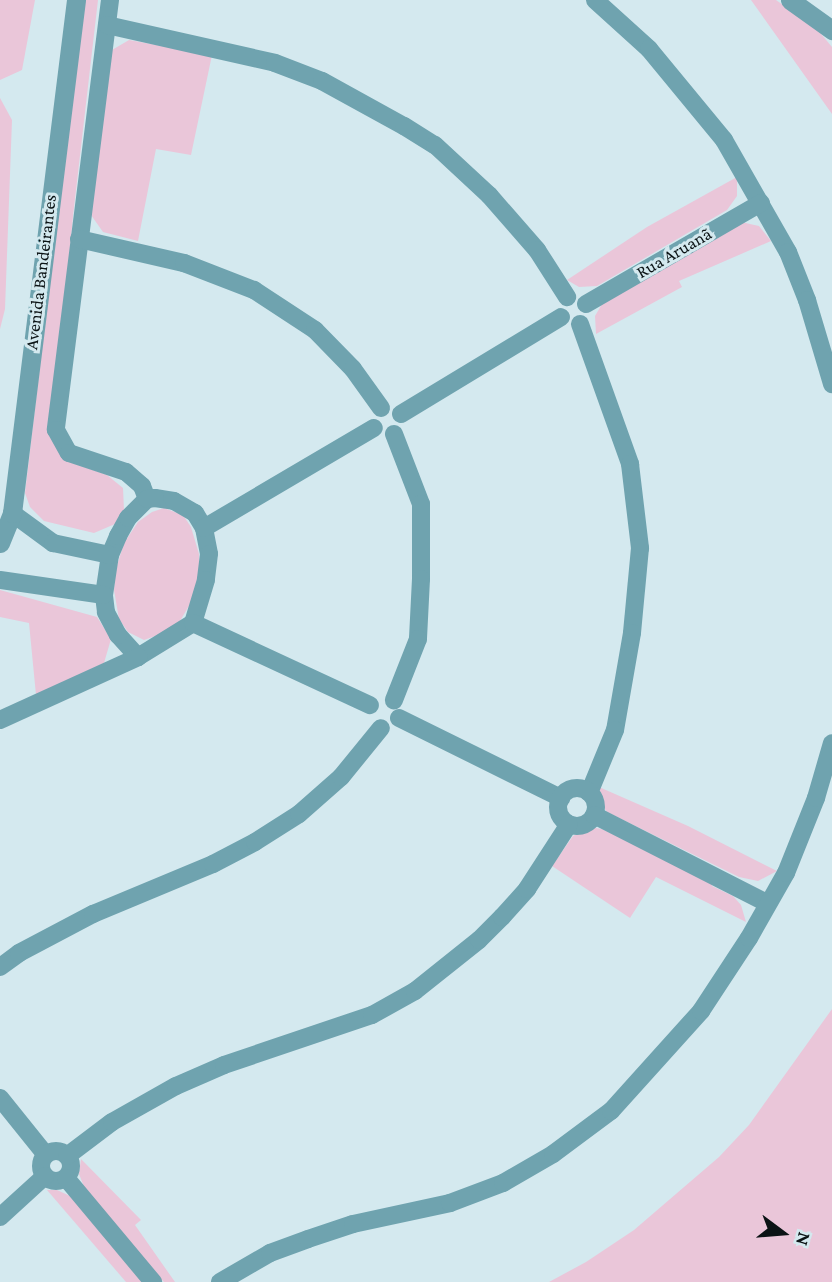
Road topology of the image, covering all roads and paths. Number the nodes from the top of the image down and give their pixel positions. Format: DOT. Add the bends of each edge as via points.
graph roads {
  1 [pos="76,0"];
  2 [pos="110,0"];
  3 [pos="595,0"];
  4 [pos="790,0"];
  5 [pos="107,25"];
  6 [pos="832,30"];
  7 [pos="761,203"];
  8 [pos="79,239"];
  9 [pos="567,298"];
  10 [pos="586,304"];
  11 [pos="561,317"];
  12 [pos="580,324"];
  13 [pos="832,384"];
  14 [pos="381,408"];
  15 [pos="401,414"];
  16 [pos="374,428"];
  17 [pos="394,435"];
  18 [pos="147,499"];
  19 [pos="12,513"];
  20 [pos="204,528"];
  21 [pos="0,543"];
  22 [pos="110,555"];
  23 [pos="0,580"];
  24 [pos="104,595"];
  25 [pos="193,623"];
  26 [pos="138,657"];
  27 [pos="394,700"];
  28 [pos="370,705"];
  29 [pos="399,719"];
  30 [pos="0,720"];
  31 [pos="381,728"];
  32 [pos="832,743"];
  33 [pos="589,793"];
  34 [pos="561,798"];
  35 [pos="594,815"];
  36 [pos="569,824"];
  37 [pos="767,903"];
  38 [pos="0,967"];
  39 [pos="0,1098"];
  40 [pos="46,1155"];
  41 [pos="67,1156"];
  42 [pos="45,1176"];
  43 [pos="66,1178"];
  44 [pos="0,1217"];
  45 [pos="153,1282"];
  46 [pos="220,1282"];
  1 -- 19 [label="street, Avenida Bandeirantes"];
  2 -- 5 [label="street"];
  3 -- 7 [label="street" via="676,79 724,140"];
  4 -- 6 [label="street"];
  5 -- 8 [label="street"];
  5 -- 9 [label="street" via="275,63 322,81 404,126 435,145 489,195 537,250"];
  7 -- 10 [label="street, Rua Aruanã"];
  7 -- 13 [label="street" via="788,252"];
  8 -- 14 [label="street" via="184,263 254,290 315,330 353,369"];
  8 -- 18 [label="street" via="56,430 69,453 125,472 142,486"];
  9 -- 10 [label="street" via="578,296"];
  9 -- 11 [label="street" via="559,307"];
  10 -- 12 [label="street" via="587,315"];
  11 -- 12 [label="street" via="569,324"];
  11 -- 15 [label="street"];
  12 -- 33 [label="street" via="630,464 640,548 632,633 615,730"];
  14 -- 15 [label="street" via="393,407"];
  14 -- 16 [label="street" via="373,415"];
  15 -- 17 [label="street" via="401,426"];
  16 -- 17 [label="street" via="382,435"];
  16 -- 20 [label="street"];
  17 -- 27 [label="street" via="421,503 418,639"];
  18 -- 20 [label="street" via="174,501 195,513"];
  18 -- 22 [label="street" via="128,518"];
  19 -- 21 [label="street, Avenida Bandeirantes"];
  19 -- 22 [label="street" via="53,543"];
  20 -- 25 [label="street" via="209,554 206,580"];
  22 -- 24 [label="street"];
  23 -- 24 [label="street"];
  24 -- 26 [label="street" via="106,612 118,635"];
  25 -- 26 [label="street"];
  25 -- 28 [label="street"];
  26 -- 30 [label="street"];
  27 -- 28 [label="street" via="380,696"];
  27 -- 29 [label="street"];
  28 -- 31 [label="street" via="370,720"];
  29 -- 31 [label="street"];
  29 -- 34 [label="street"];
  31 -- 38 [label="street" via="341,777 299,814 255,842 93,914"];
  32 -- 37 [label="street" via="786,873"];
  33 -- 34 [label="street" via="573,789"];
  33 -- 35 [label="street" via="595,803"];
  34 -- 36 [label="street" via="559,814"];
  35 -- 36 [label="street" via="582,825"];
  35 -- 37 [label="street"];
  36 -- 41 [label="street" via="527,889 502,917 415,991 372,1015 176,1086 112,1122"];
  37 -- 46 [label="street" via="701,1011 611,1111 554,1154 503,1182 450,1203 353,1224 270,1253"];
  39 -- 40 [label="street"];
  40 -- 41 [label="street" via="57,1151"];
  40 -- 42 [label="street" via="41,1165"];
  41 -- 43 [label="street" via="71,1167"];
  42 -- 43 [label="street" via="55,1181"];
  42 -- 44 [label="street"];
  43 -- 45 [label="street"];
}
